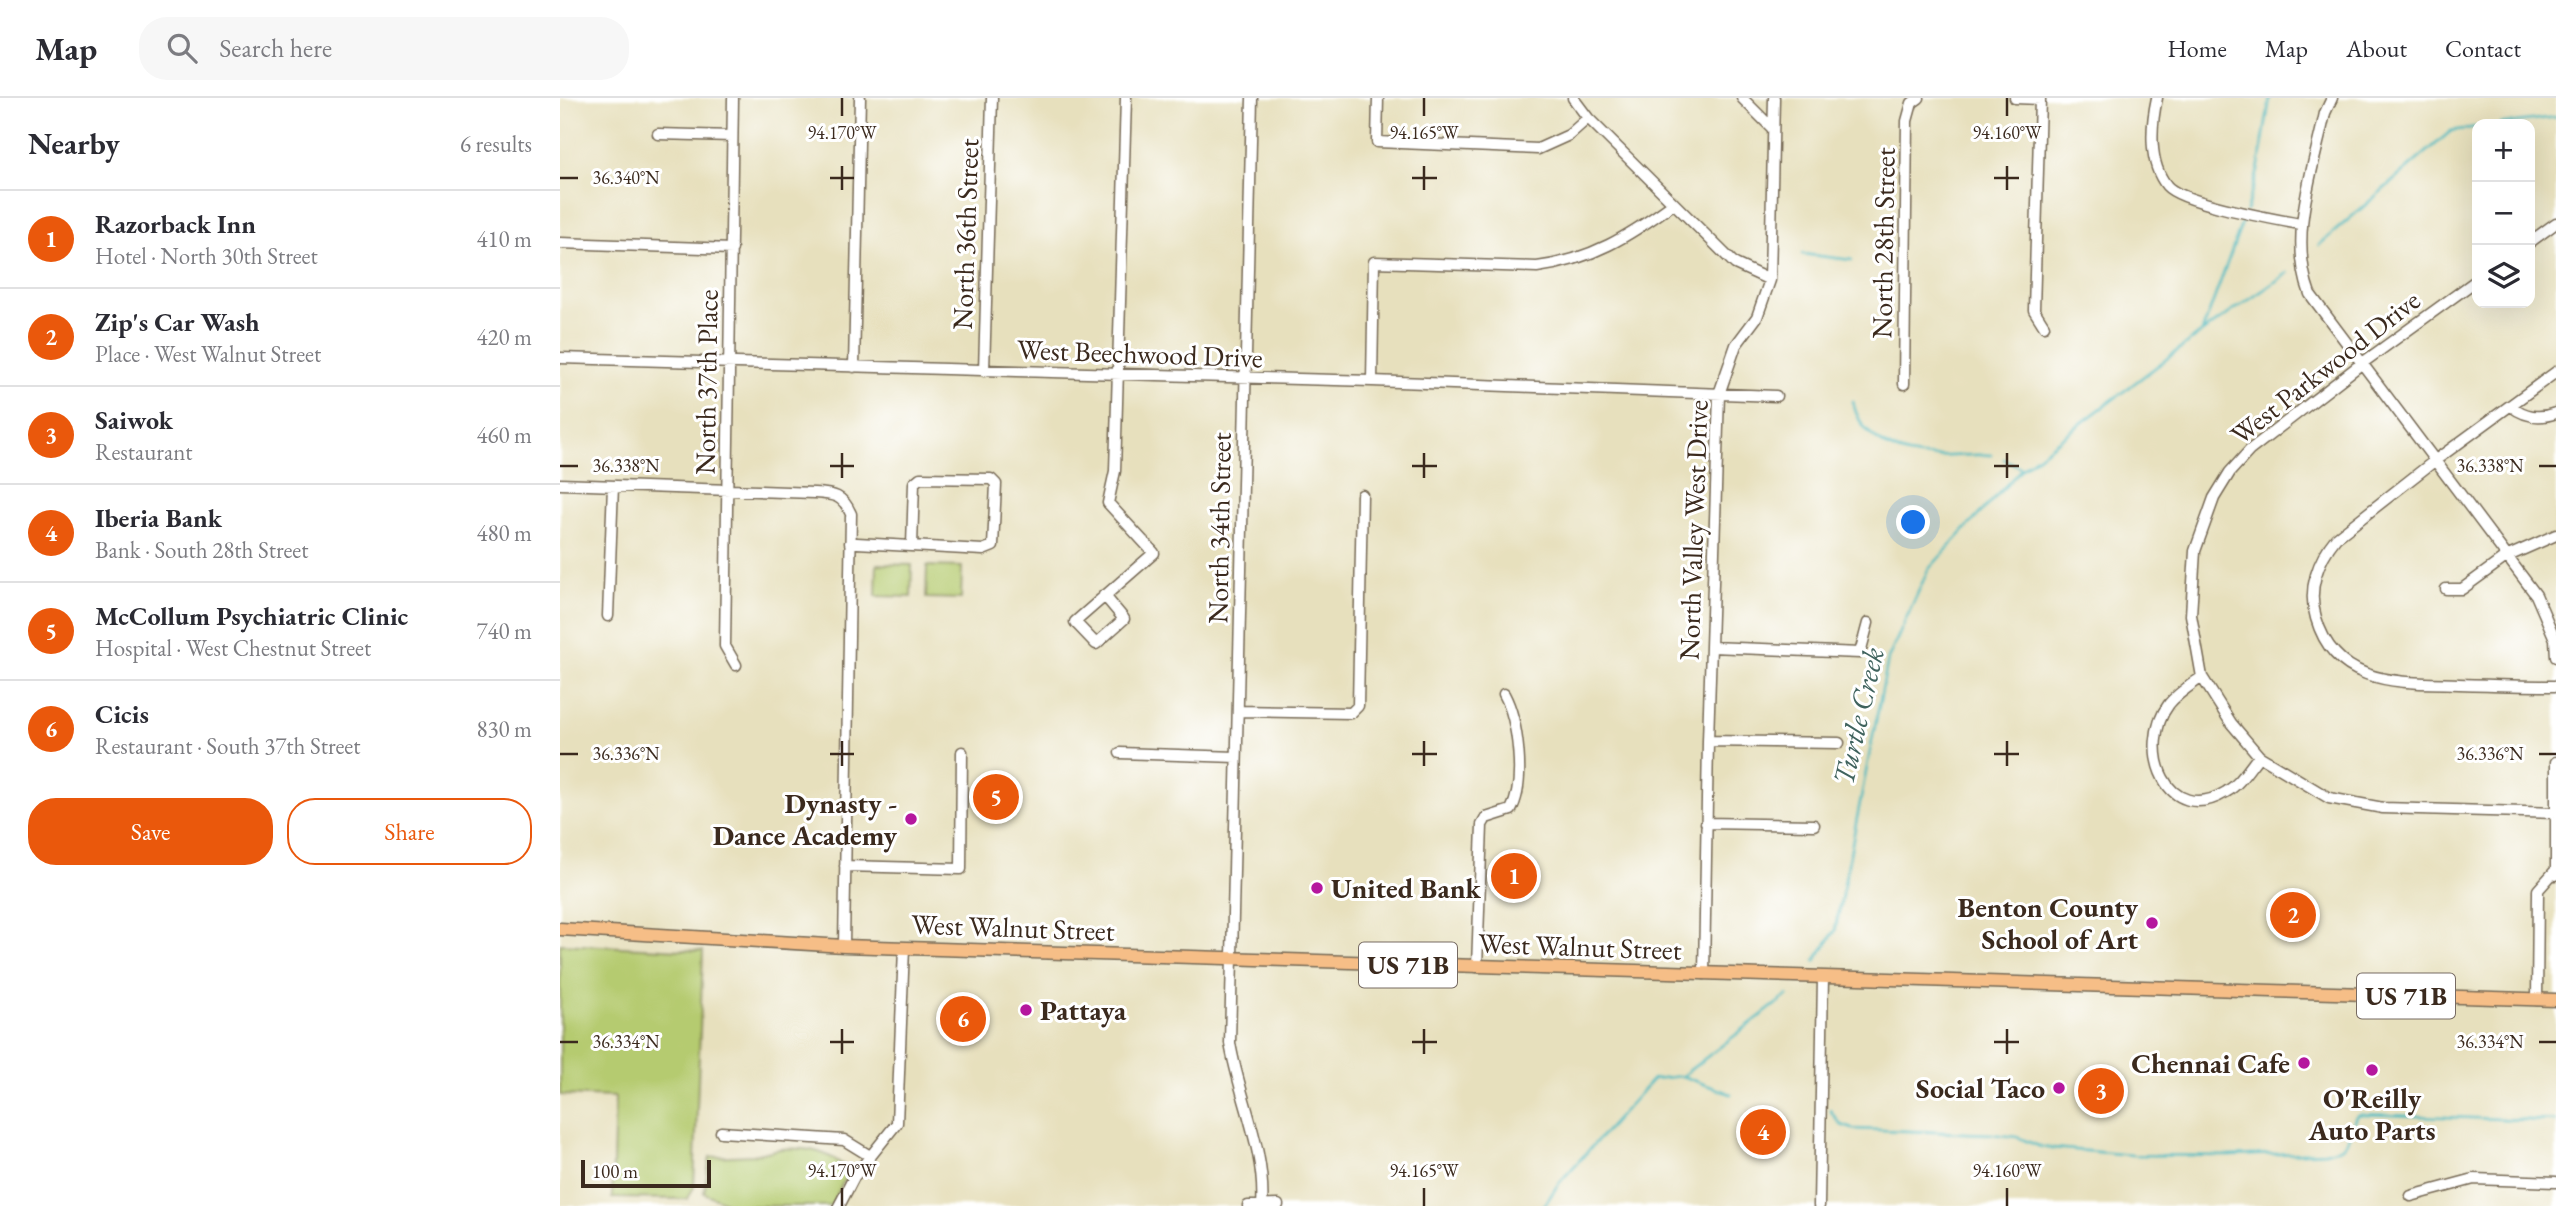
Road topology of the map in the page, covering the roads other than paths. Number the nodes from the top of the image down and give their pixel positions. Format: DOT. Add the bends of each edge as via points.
graph roads {
  1 [pos="733,98"];
  2 [pos="860,98"];
  3 [pos="992,98"];
  4 [pos="1126,98"];
  5 [pos="1252,98"];
  6 [pos="1378,98"];
  7 [pos="1573,98"];
  8 [pos="1742,98"];
  9 [pos="1774,98"];
  10 [pos="2015,98"];
  11 [pos="2157,98"];
  12 [pos="2332,98"];
  13 [pos="2040,99"];
  14 [pos="1916,100"];
  15 [pos="1588,118"];
  16 [pos="1773,130"];
  17 [pos="658,134"];
  18 [pos="732,136"];
  19 [pos="1673,204"];
  20 [pos="2556,223"];
  21 [pos="2300,225"];
  22 [pos="2535,238"];
  23 [pos="560,243"];
  24 [pos="732,249"];
  25 [pos="1770,280"];
  26 [pos="2472,283"];
  27 [pos="2044,326"];
  28 [pos="560,358"];
  29 [pos="729,364"];
  30 [pos="2361,364"];
  31 [pos="854,367"];
  32 [pos="984,371"];
  33 [pos="2556,372"];
  34 [pos="1117,375"];
  35 [pos="1245,379"];
  36 [pos="1372,381"];
  37 [pos="1904,384"];
  38 [pos="1719,394"];
  39 [pos="1776,396"];
  40 [pos="2511,406"];
  41 [pos="2556,413"];
  42 [pos="2433,461"];
  43 [pos="560,484"];
  44 [pos="613,486"];
  45 [pos="727,489"];
  46 [pos="1362,495"];
  47 [pos="2556,535"];
  48 [pos="850,543"];
  49 [pos="912,546"];
  50 [pos="2506,556"];
  51 [pos="2446,589"];
  52 [pos="1104,595"];
  53 [pos="608,617"];
  54 [pos="1868,623"];
  55 [pos="1711,647"];
  56 [pos="2556,657"];
  57 [pos="736,665"];
  58 [pos="2203,677"];
  59 [pos="2556,687"];
  60 [pos="1504,694"];
  61 [pos="1238,710"];
  62 [pos="1707,741"];
  63 [pos="1839,743"];
  64 [pos="962,752"];
  65 [pos="1120,753"];
  66 [pos="2259,756"];
  67 [pos="1236,757"];
  68 [pos="2556,762"];
  69 [pos="2555,813"];
  70 [pos="1706,823"];
  71 [pos="1814,825"];
  72 [pos="845,866"];
  73 [pos="2555,874"];
  74 [pos="560,929"];
  75 [pos="844,946"];
  76 [pos="904,948"];
  77 [pos="1230,959"];
  78 [pos="1476,967"];
  79 [pos="1704,974"];
  80 [pos="1823,977"];
  81 [pos="2537,1000"];
  82 [pos="2556,1000"];
  83 [pos="721,1132"];
  84 [pos="870,1156"];
  85 [pos="2556,1182"];
  86 [pos="2411,1196"];
  87 [pos="1262,1205"];
  88 [pos="1278,1205"];
  89 [pos="839,1206"];
  90 [pos="1248,1206"];
  91 [pos="1819,1206"];
  1 -- 18 [label="street, North 37th Place"];
  2 -- 31 [label="street"];
  3 -- 32 [label="street, North 36th Street"];
  4 -- 34 [label="street"];
  5 -- 35 [label="street, North 34th Street"];
  6 -- 15 [label="street" via="1377,142 1538,149 1569,135"];
  7 -- 15 [label="street"];
  8 -- 16 [label="street"];
  9 -- 16 [label="street, North Valley West Drive"];
  10 -- 13 [label="street"];
  11 -- 21 [label="street" via="2153,142 2157,165 2168,186 2185,198"];
  12 -- 21 [label="street"];
  13 -- 27 [label="street" via="2034,310"];
  14 -- 37 [label="street, North 28th Street" via="1908,121"];
  15 -- 19 [label="street"];
  16 -- 25 [label="street, North Valley West Drive"];
  17 -- 18 [label="street"];
  18 -- 24 [label="street, North 37th Place"];
  19 -- 25 [label="street" via="1735,264"];
  19 -- 36 [label="street" via="1628,236 1589,256 1562,263 1537,267 1374,262"];
  20 -- 22 [label="street"];
  21 -- 30 [label="street" via="2302,274 2309,294"];
  23 -- 24 [label="street"];
  24 -- 29 [label="street, North 37th Place"];
  25 -- 38 [label="street, North Valley West Drive" via="1757,317 1736,345"];
  26 -- 30 [label="street, West Parkwood Drive"];
  28 -- 29 [label="street, West Beechwood Drive"];
  29 -- 31 [label="street, West Beechwood Drive"];
  29 -- 45 [label="street, North 37th Place"];
  30 -- 42 [label="street"];
  30 -- 58 [label="street, West Parkwood Drive" via="2250,450 2214,498 2195,551 2191,582 2191,615"];
  31 -- 32 [label="street, West Beechwood Drive"];
  32 -- 34 [label="street, West Beechwood Drive"];
  33 -- 40 [label="street"];
  34 -- 35 [label="street, West Beechwood Drive"];
  34 -- 52 [label="street" via="1115,471 1108,503 1154,553"];
  35 -- 36 [label="street, West Beechwood Drive"];
  35 -- 61 [label="street, North 34th Street"];
  36 -- 38 [label="street, West Beechwood Drive"];
  38 -- 39 [label="street, West Beechwood Drive"];
  38 -- 55 [label="street, North Valley West Drive"];
  40 -- 41 [label="street" via="2522,415"];
  40 -- 42 [label="street"];
  42 -- 50 [label="street"];
  42 -- 59 [label="street" via="2336,538 2326,551 2313,591 2321,636 2345,662 2384,681"];
  43 -- 44 [label="street"];
  44 -- 45 [label="street"];
  44 -- 53 [label="street"];
  45 -- 48 [label="street" via="834,494 845,500 851,514"];
  45 -- 57 [label="street, North 37th Place" via="725,646"];
  46 -- 61 [label="street" via="1359,706 1351,713"];
  47 -- 50 [label="street"];
  48 -- 49 [label="street"];
  48 -- 72 [label="street"];
  49 -- 49 [label="street" via="984,550 993,546 996,484 990,479 920,478 914,483"];
  50 -- 51 [label="street" via="2462,589"];
  50 -- 56 [label="street" via="2536,595 2555,639"];
  52 -- 52 [label="street" via="1075,622 1096,644 1124,619"];
  54 -- 55 [label="street" via="1860,653"];
  55 -- 62 [label="street, North Valley West Drive"];
  58 -- 66 [label="street, West Parkwood Drive" via="2231,723"];
  58 -- 66 [label="street" via="2169,704 2159,722 2155,757 2166,786 2180,797 2213,798 2238,782"];
  60 -- 78 [label="street" via="1516,723 1517,790 1509,812 1486,818 1482,825"];
  61 -- 67 [label="street, North 34th Street"];
  62 -- 63 [label="street"];
  62 -- 70 [label="street, North Valley West Drive"];
  64 -- 72 [label="street" via="961,869"];
  65 -- 67 [label="street"];
  66 -- 69 [label="street, West Parkwood Drive" via="2329,798 2383,808"];
  67 -- 77 [label="street, North 34th Street"];
  68 -- 69 [label="street"];
  69 -- 73 [label="street"];
  70 -- 71 [label="street"];
  70 -- 79 [label="street, North Valley West Drive"];
  72 -- 75 [label="street"];
  73 -- 81 [label="street" via="2538,890"];
  74 -- 75 [label="main road, West Walnut Street / US 71B"];
  75 -- 76 [label="main road, West Walnut Street / US 71B"];
  76 -- 77 [label="main road, West Walnut Street / US 71B"];
  76 -- 84 [label="street" via="897,1123"];
  77 -- 78 [label="main road, West Walnut Street / US 71B"];
  77 -- 87 [label="street, North 34th Street" via="1230,1043 1236,1080 1249,1114 1263,1187"];
  78 -- 79 [label="main road, West Walnut Street / US 71B"];
  79 -- 80 [label="main road, West Walnut Street / US 71B"];
  80 -- 81 [label="main road, West Walnut Street / US 71B"];
  80 -- 91 [label="street"];
  81 -- 82 [label="main road, West Walnut Street / US 71B"];
  83 -- 84 [label="street" via="844,1140"];
  84 -- 89 [label="street"];
  85 -- 86 [label="street" via="2474,1179"];
  87 -- 88 [label="street"];
  87 -- 90 [label="street"];
}
